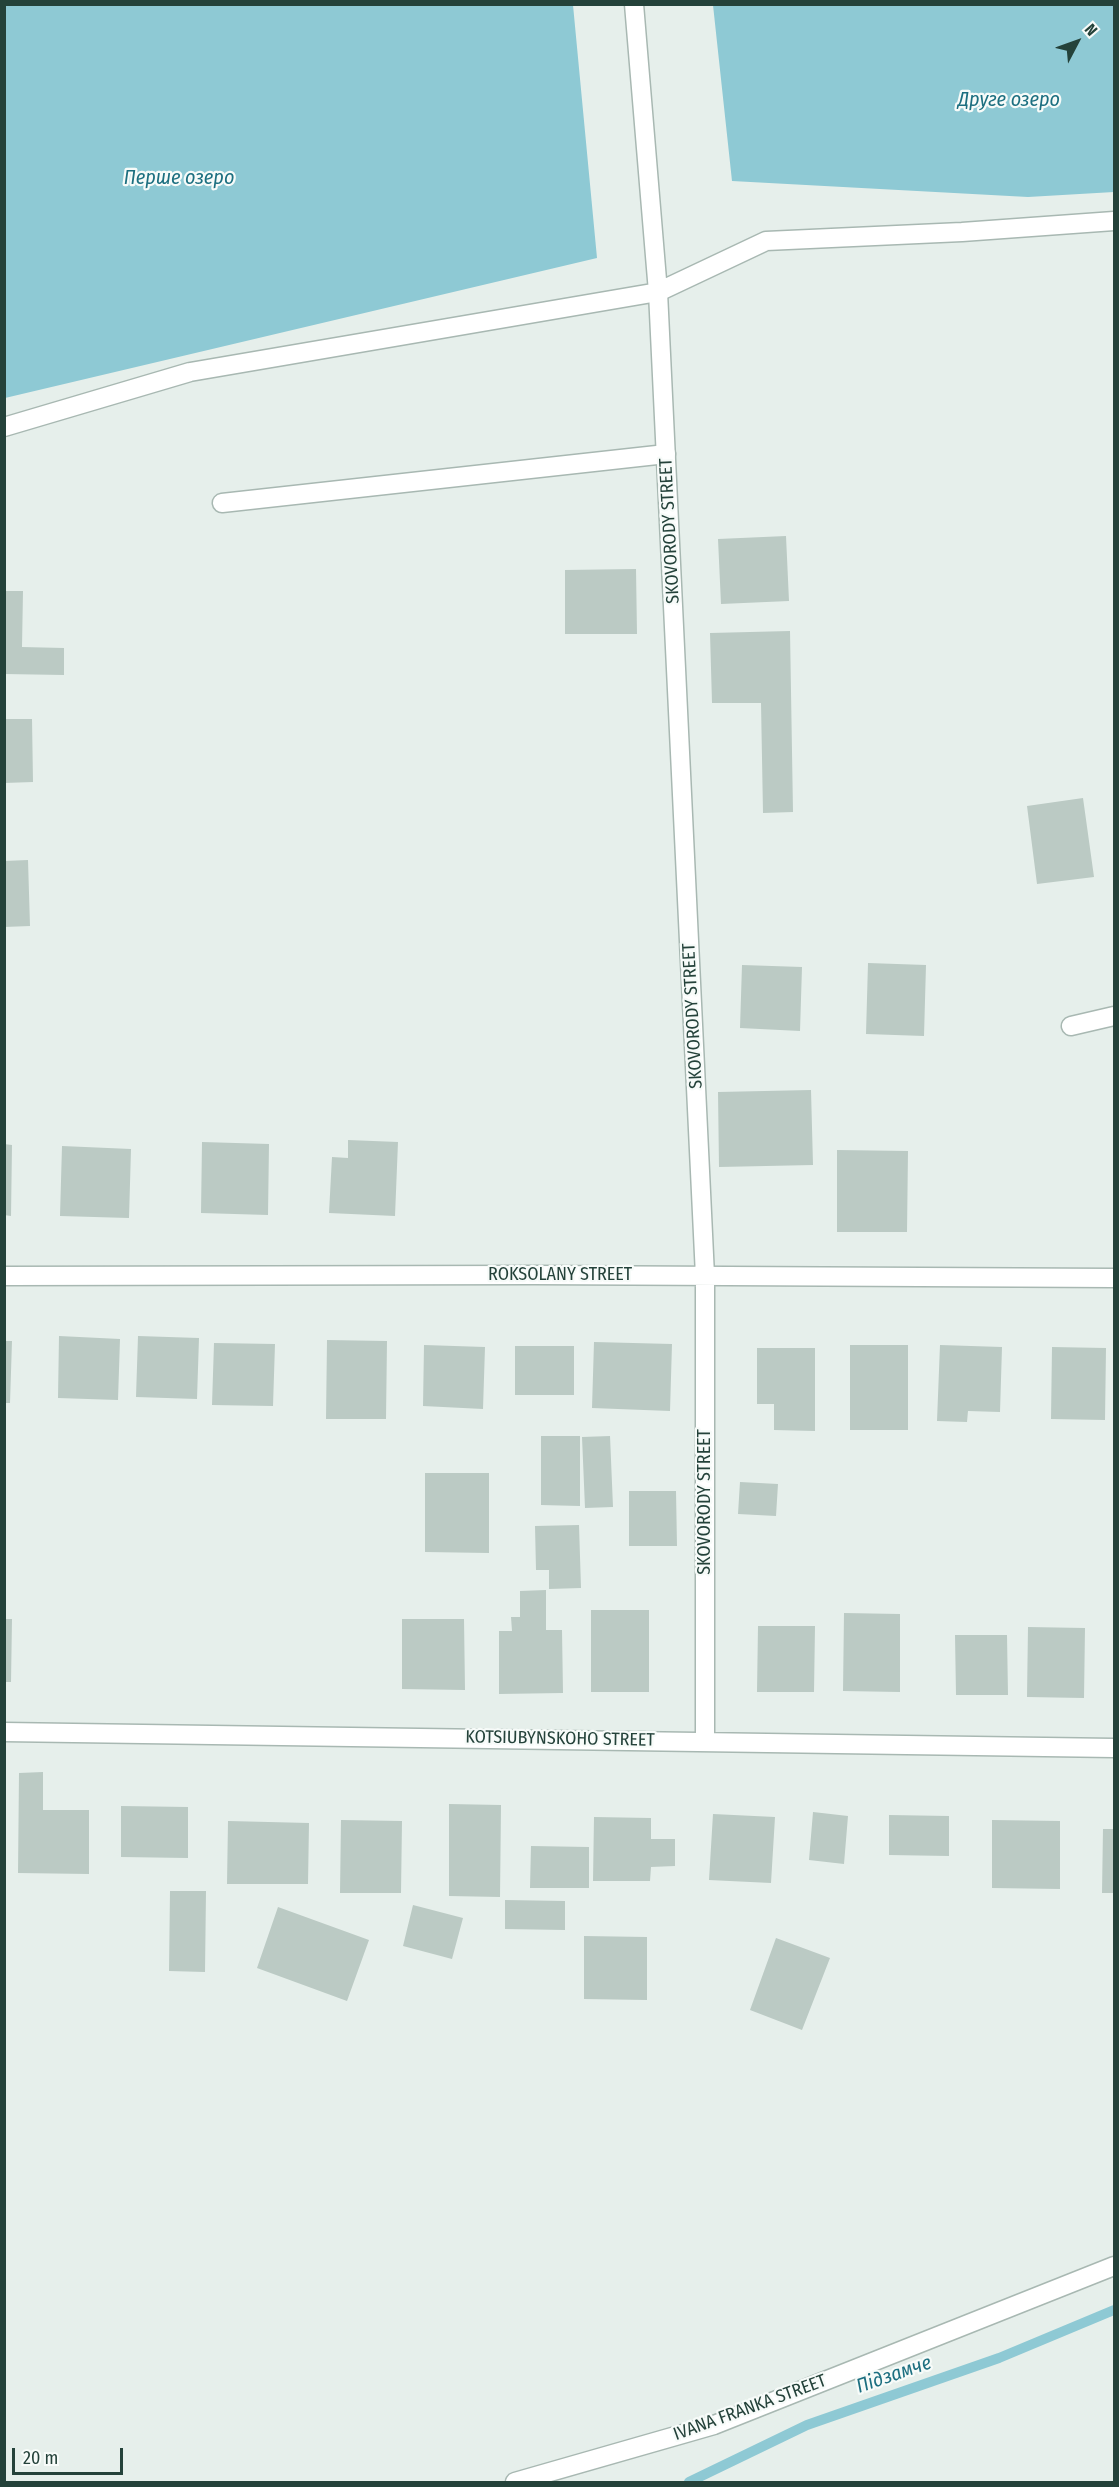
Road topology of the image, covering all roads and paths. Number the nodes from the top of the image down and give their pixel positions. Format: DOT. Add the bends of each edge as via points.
graph roads {
  1 [pos="634,4"];
  2 [pos="1114,221"];
  3 [pos="658,292"];
  4 [pos="4,427"];
  5 [pos="666,454"];
  6 [pos="222,503"];
  7 [pos="1114,1016"];
  8 [pos="1071,1026"];
  9 [pos="4,1276"];
  10 [pos="705,1276"];
  11 [pos="1114,1278"];
  12 [pos="4,1732"];
  13 [pos="705,1741"];
  14 [pos="1114,1748"];
  15 [pos="1114,2266"];
  16 [pos="515,2482"];
  1 -- 3 [label="street, SKOVORODY STREET"];
  2 -- 3 [label="street" via="765,241"];
  3 -- 4 [label="street" via="190,372"];
  3 -- 5 [label="street, SKOVORODY STREET"];
  5 -- 6 [label="street"];
  5 -- 10 [label="street, SKOVORODY STREET"];
  7 -- 8 [label="street"];
  9 -- 10 [label="street, ROKSOLANY STREET"];
  10 -- 11 [label="street, ROKSOLANY STREET"];
  10 -- 13 [label="street, SKOVORODY STREET"];
  12 -- 13 [label="street, KOTSIUBYNSKOHO STREET"];
  13 -- 14 [label="street, KOTSIUBYNSKOHO STREET"];
  15 -- 16 [label="street, IVANA FRANKA STREET" via="714,2425"];
}
